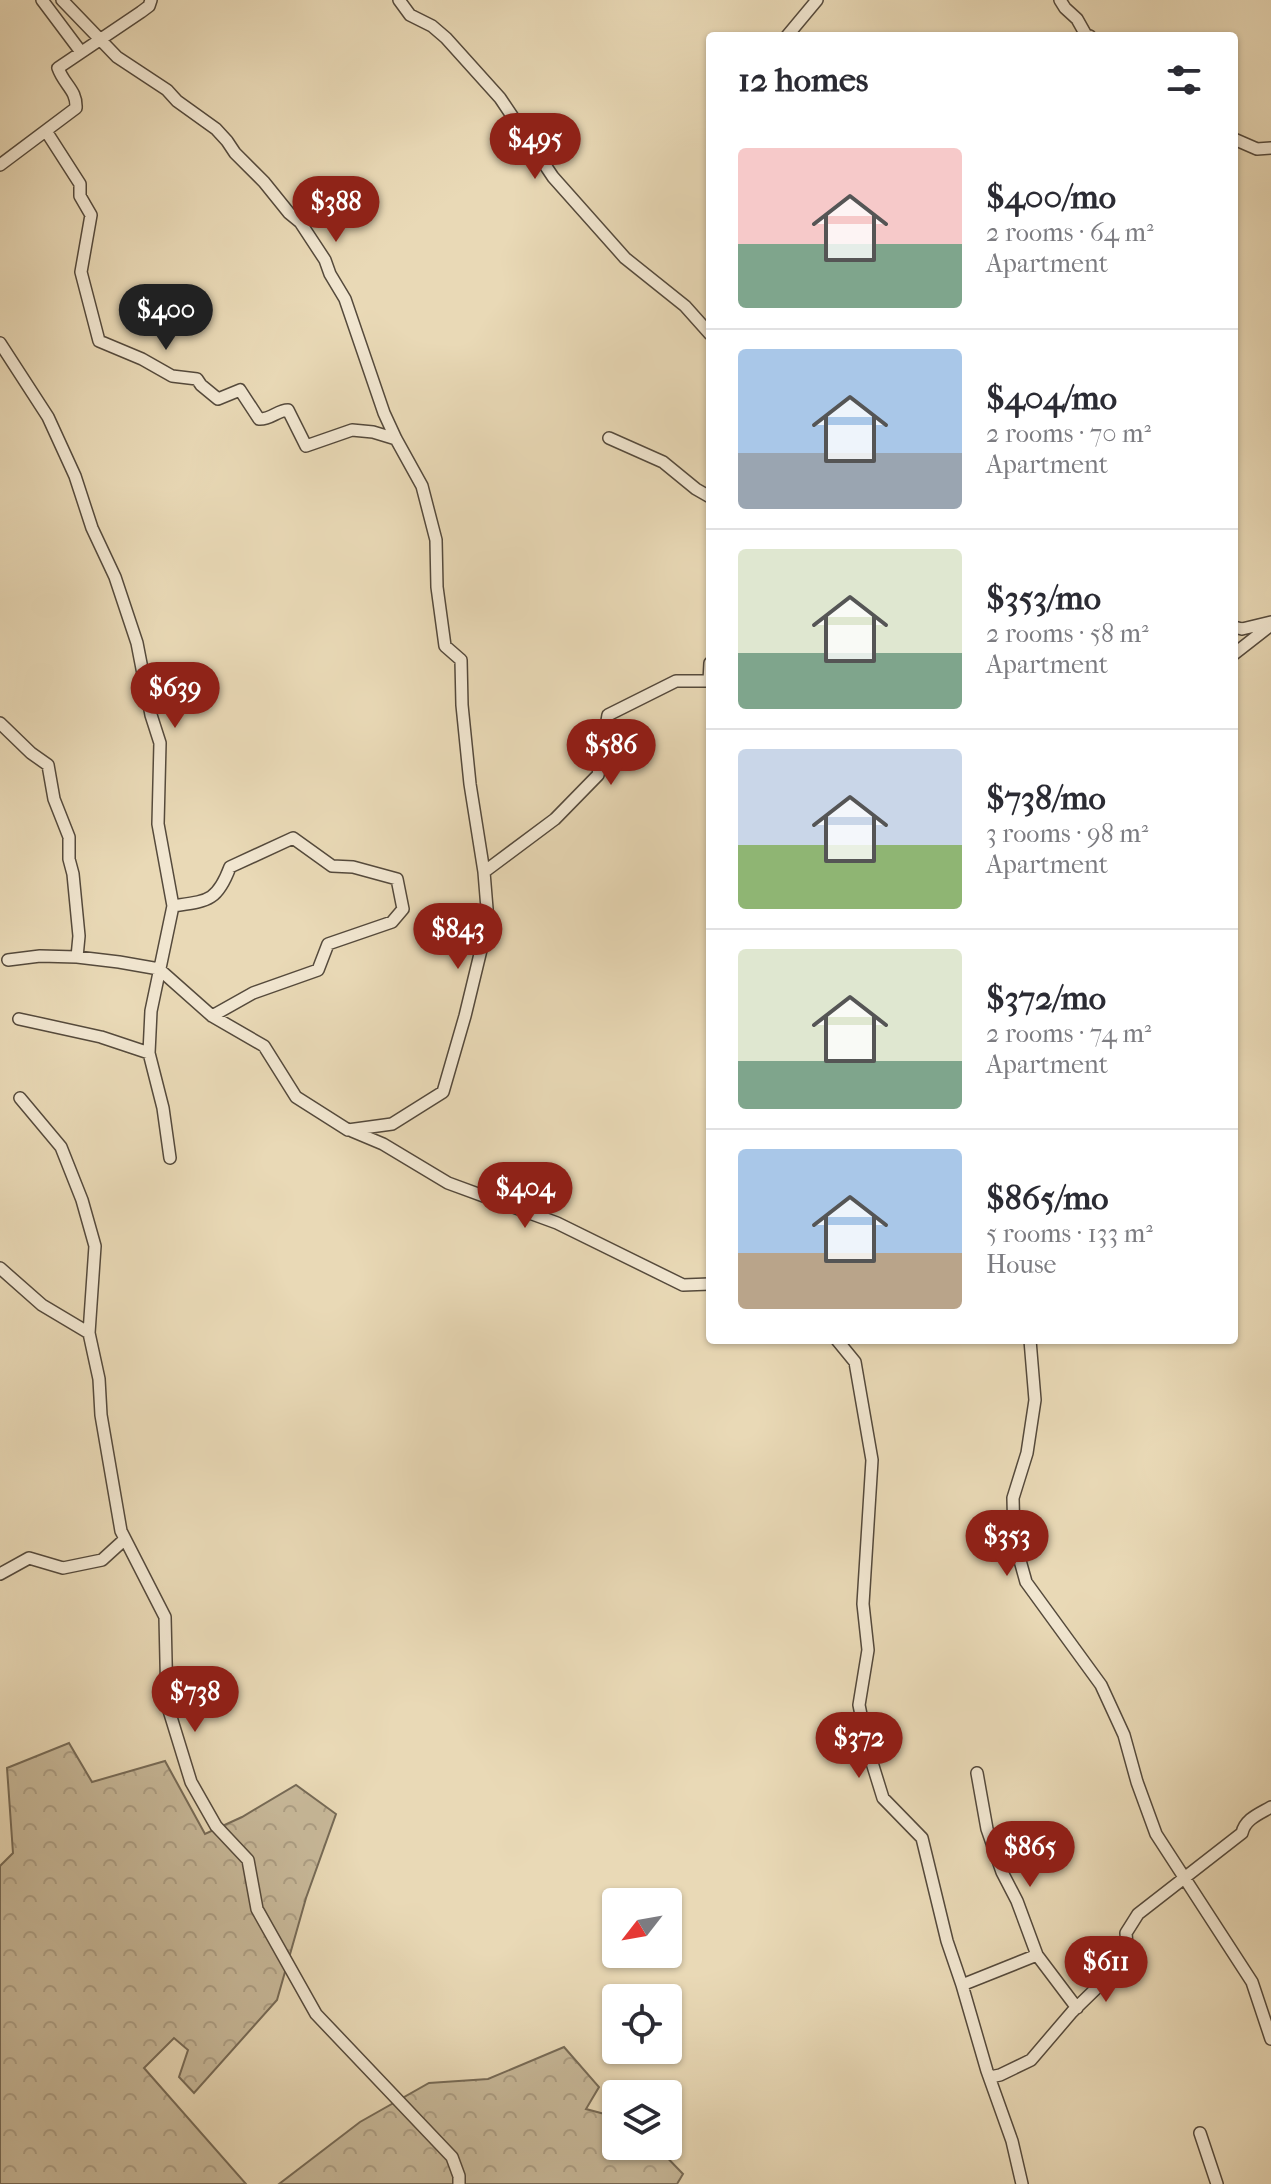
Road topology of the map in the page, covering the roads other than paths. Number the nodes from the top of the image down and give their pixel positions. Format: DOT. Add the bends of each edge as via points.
graph roads {
  1 [pos="42,0"];
  2 [pos="62,0"];
  3 [pos="151,0"];
  4 [pos="399,0"];
  5 [pos="817,0"];
  6 [pos="1060,0"];
  7 [pos="790,32"];
  8 [pos="1084,32"];
  9 [pos="100,40"];
  10 [pos="81,52"];
  11 [pos="46,131"];
  12 [pos="1238,141"];
  13 [pos="1271,148"];
  14 [pos="0,165"];
  15 [pos="706,330"];
  16 [pos="0,343"];
  17 [pos="609,438"];
  18 [pos="396,439"];
  19 [pos="706,495"];
  20 [pos="1271,623"];
  21 [pos="1238,628"];
  22 [pos="1238,651"];
  23 [pos="706,681"];
  24 [pos="0,723"];
  25 [pos="484,872"];
  26 [pos="173,906"];
  27 [pos="77,957"];
  28 [pos="8,960"];
  29 [pos="159,969"];
  30 [pos="212,1016"];
  31 [pos="19,1019"];
  32 [pos="149,1053"];
  33 [pos="20,1098"];
  34 [pos="348,1130"];
  35 [pos="170,1158"];
  36 [pos="0,1268"];
  37 [pos="706,1284"];
  38 [pos="89,1333"];
  39 [pos="840,1344"];
  40 [pos="1030,1344"];
  41 [pos="125,1539"];
  42 [pos="0,1574"];
  43 [pos="977,1773"];
  44 [pos="1271,1807"];
  45 [pos="1184,1878"];
  46 [pos="1037,1955"];
  47 [pos="962,1985"];
  48 [pos="1077,2008"];
  49 [pos="1271,2039"];
  50 [pos="990,2077"];
  51 [pos="1200,2133"];
  52 [pos="459,2184"];
  53 [pos="1022,2184"];
  54 [pos="1217,2184"];
  1 -- 10 [label="street"];
  2 -- 9 [label="street"];
  3 -- 9 [label="street"];
  4 -- 15 [label="street" via="410,15 446,38 500,98 553,177 625,258"];
  5 -- 7 [label="street"];
  6 -- 8 [label="street"];
  9 -- 10 [label="street"];
  9 -- 18 [label="street" via="216,129 300,222 345,299"];
  10 -- 11 [label="street" via="58,68 77,97 76,108"];
  11 -- 14 [label="street"];
  11 -- 18 [label="street" via="80,184 80,196 91,215 81,272 99,341 172,376 197,379 218,399 240,390 261,419 288,410 306,446 352,430"];
  12 -- 13 [label="street"];
  16 -- 26 [label="street" via="48,417 75,476 137,643 160,743 158,824"];
  17 -- 19 [label="street" via="663,462"];
  18 -- 25 [label="street" via="422,486 436,540 445,646 461,660 470,784"];
  20 -- 21 [label="street"];
  20 -- 22 [label="street"];
  23 -- 25 [label="street" via="676,681 608,715 598,775 555,819"];
  24 -- 27 [label="street" via="48,765 69,837"];
  25 -- 34 [label="street" via="488,921 443,1092 392,1124"];
  26 -- 29 [label="street"];
  26 -- 30 [label="street" via="206,902 223,886 230,867 293,838 332,866 397,879 403,909 392,922 328,944 318,970 253,993"];
  27 -- 28 [label="street"];
  27 -- 29 [label="street"];
  29 -- 30 [label="street"];
  29 -- 32 [label="street"];
  30 -- 34 [label="street" via="264,1046 296,1097"];
  31 -- 32 [label="street"];
  32 -- 35 [label="street"];
  33 -- 38 [label="street" via="61,1147 91,1230 95,1246"];
  34 -- 37 [label="street" via="383,1144 448,1183 557,1223 683,1285"];
  36 -- 38 [label="street" via="42,1305"];
  38 -- 41 [label="street"];
  39 -- 47 [label="street" via="855,1362 872,1460 863,1604 868,1650 859,1705 883,1798 922,1838"];
  40 -- 45 [label="street" via="1035,1400 1013,1498 1014,1539 1026,1582 1101,1685 1124,1735 1156,1834"];
  41 -- 42 [label="street" via="102,1560 63,1568 29,1558"];
  41 -- 52 [label="street" via="165,1617 167,1704 191,1782 216,1826 248,1860 257,1909 316,2014 452,2157"];
  43 -- 46 [label="street" via="987,1829"];
  44 -- 45 [label="street"];
  45 -- 48 [label="street" via="1138,1914 1126,1933 1120,1960"];
  45 -- 49 [label="street" via="1252,1982"];
  46 -- 47 [label="street"];
  46 -- 48 [label="street"];
  47 -- 50 [label="street"];
  48 -- 50 [label="street" via="1031,2060"];
  50 -- 53 [label="street"];
  51 -- 54 [label="street"];
}
